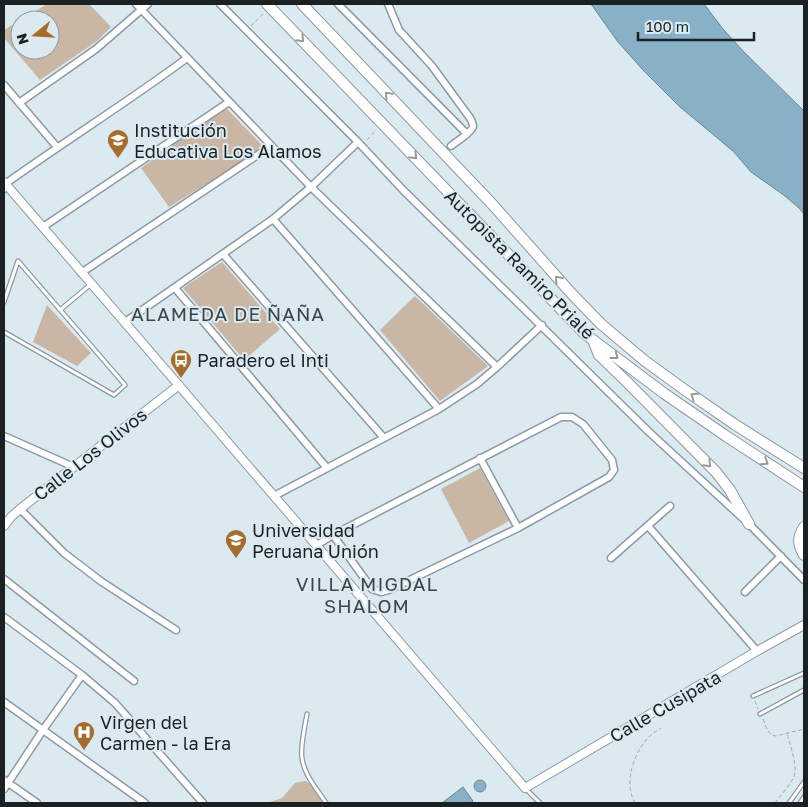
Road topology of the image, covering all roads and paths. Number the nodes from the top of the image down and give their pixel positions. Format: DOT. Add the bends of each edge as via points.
graph roads {
  1 [pos="136,4"];
  2 [pos="148,4"];
  3 [pos="220,4"];
  4 [pos="302,4"];
  5 [pos="338,4"];
  6 [pos="388,4"];
  7 [pos="269,6"];
  8 [pos="141,10"];
  9 [pos="246,31"];
  10 [pos="187,58"];
  11 [pos="4,85"];
  12 [pos="229,102"];
  13 [pos="19,103"];
  14 [pos="382,123"];
  15 [pos="467,134"];
  16 [pos="360,144"];
  17 [pos="270,146"];
  18 [pos="451,146"];
  19 [pos="57,147"];
  20 [pos="4,185"];
  21 [pos="310,187"];
  22 [pos="273,220"];
  23 [pos="43,228"];
  24 [pos="223,254"];
  25 [pos="81,273"];
  26 [pos="91,284"];
  27 [pos="175,288"];
  28 [pos="4,302"];
  29 [pos="60,310"];
  30 [pos="125,322"];
  31 [pos="542,325"];
  32 [pos="4,332"];
  33 [pos="592,339"];
  34 [pos="497,367"];
  35 [pos="179,385"];
  36 [pos="439,409"];
  37 [pos="4,436"];
  38 [pos="384,438"];
  39 [pos="480,458"];
  40 [pos="74,467"];
  41 [pos="327,468"];
  42 [pos="804,468"];
  43 [pos="804,487"];
  44 [pos="274,496"];
  45 [pos="670,506"];
  46 [pos="20,509"];
  47 [pos="749,524"];
  48 [pos="4,526"];
  49 [pos="648,526"];
  50 [pos="804,527"];
  51 [pos="518,528"];
  52 [pos="333,535"];
  53 [pos="317,545"];
  54 [pos="804,555"];
  55 [pos="781,556"];
  56 [pos="611,558"];
  57 [pos="4,579"];
  58 [pos="804,580"];
  59 [pos="745,592"];
  60 [pos="4,617"];
  61 [pos="804,624"];
  62 [pos="176,630"];
  63 [pos="757,651"];
  64 [pos="804,673"];
  65 [pos="82,675"];
  66 [pos="134,681"];
  67 [pos="804,690"];
  68 [pos="753,696"];
  69 [pos="4,702"];
  70 [pos="307,714"];
  71 [pos="760,714"];
  72 [pos="661,728"];
  73 [pos="43,730"];
  74 [pos="804,730"];
  75 [pos="787,733"];
  76 [pos="804,782"];
  77 [pos="5,784"];
  78 [pos="525,788"];
  79 [pos="804,797"];
  80 [pos="37,803"];
  81 [pos="145,803"];
  82 [pos="203,803"];
  83 [pos="326,803"];
  84 [pos="540,803"];
  85 [pos="635,803"];
  86 [pos="775,803"];
  87 [pos="789,803"];
  88 [pos="800,803"];
  1 -- 8 [label="street"];
  2 -- 8 [label="street"];
  3 -- 9 [label="street"];
  42 -- 4 [label="highway, Autopista Ramiro Prialé, one-way" via="685,390 601,324 494,205"];
  5 -- 15 [label="street"];
  6 -- 15 [label="street" via="399,30 432,66 470,118 473,126"];
  7 -- 9 [label="path"];
  7 -- 14 [label="highway, Autopista Ramiro Prialé, one-way"];
  8 -- 10 [label="street"];
  8 -- 13 [label="street" via="96,49"];
  9 -- 16 [label="street"];
  10 -- 12 [label="street"];
  10 -- 19 [label="street"];
  11 -- 13 [label="street"];
  12 -- 17 [label="street"];
  12 -- 23 [label="street"];
  13 -- 19 [label="street"];
  14 -- 16 [label="path"];
  14 -- 33 [label="highway, Autopista Ramiro Prialé, one-way"];
  15 -- 18 [label="street"];
  16 -- 21 [label="street"];
  16 -- 31 [label="street"];
  17 -- 21 [label="street"];
  17 -- 25 [label="street"];
  19 -- 20 [label="street"];
  20 -- 23 [label="street"];
  21 -- 22 [label="street"];
  21 -- 34 [label="street"];
  22 -- 24 [label="street"];
  22 -- 36 [label="street"];
  23 -- 25 [label="street"];
  24 -- 27 [label="street"];
  24 -- 38 [label="street"];
  25 -- 26 [label="street"];
  26 -- 29 [label="lane"];
  26 -- 30 [label="street"];
  27 -- 30 [label="street"];
  27 -- 41 [label="street"];
  28 -- 29 [label="lane" via="18,261"];
  29 -- 32 [label="lane" via="125,386 114,395"];
  30 -- 35 [label="street"];
  31 -- 34 [label="street"];
  31 -- 47 [label="street" via="649,432"];
  33 -- 43 [label="highway, Autopista Ramiro Prialé, one-way" via="665,394"];
  33 -- 47 [label="highway, one-way" via="599,355 716,472"];
  34 -- 36 [label="street"];
  35 -- 40 [label="street, Calle Los Olivos"];
  35 -- 44 [label="street"];
  36 -- 38 [label="street"];
  37 -- 40 [label="street"];
  38 -- 41 [label="street"];
  39 -- 51 [label="street"];
  39 -- 51 [label="street" via="561,418 572,417 583,424 612,460 614,470 609,477"];
  39 -- 52 [label="street"];
  40 -- 46 [label="street, Calle Los Olivos"];
  41 -- 44 [label="street"];
  44 -- 53 [label="street"];
  45 -- 49 [label="street"];
  46 -- 48 [label="street, Calle Los Olivos"];
  46 -- 62 [label="street" via="64,554"];
  47 -- 55 [label="street"];
  49 -- 56 [label="street"];
  49 -- 63 [label="street"];
  50 -- 54 [label="highway" via="799,546"];
  51 -- 52 [label="street" via="381,592 372,589"];
  52 -- 53 [label="street"];
  53 -- 78 [label="street"];
  55 -- 58 [label="street"];
  55 -- 59 [label="street"];
  57 -- 66 [label="street"];
  60 -- 65 [label="street"];
  61 -- 63 [label="street, Calle Cusipata"];
  63 -- 78 [label="street, Calle Cusipata"];
  64 -- 68 [label="lane"];
  65 -- 73 [label="street"];
  65 -- 82 [label="street" via="115,703"];
  67 -- 71 [label="lane"];
  68 -- 71 [label="path"];
  69 -- 73 [label="street"];
  70 -- 83 [label="lane" via="301,756 309,777"];
  71 -- 75 [label="path" via="772,736"];
  72 -- 85 [label="path" via="649,737 636,756 630,784"];
  73 -- 77 [label="street"];
  73 -- 81 [label="street"];
  74 -- 75 [label="path"];
  75 -- 86 [label="path" via="795,772"];
  76 -- 87 [label="lane"];
  77 -- 80 [label="street"];
  78 -- 84 [label="lane"];
  79 -- 88 [label="lane"];
}
